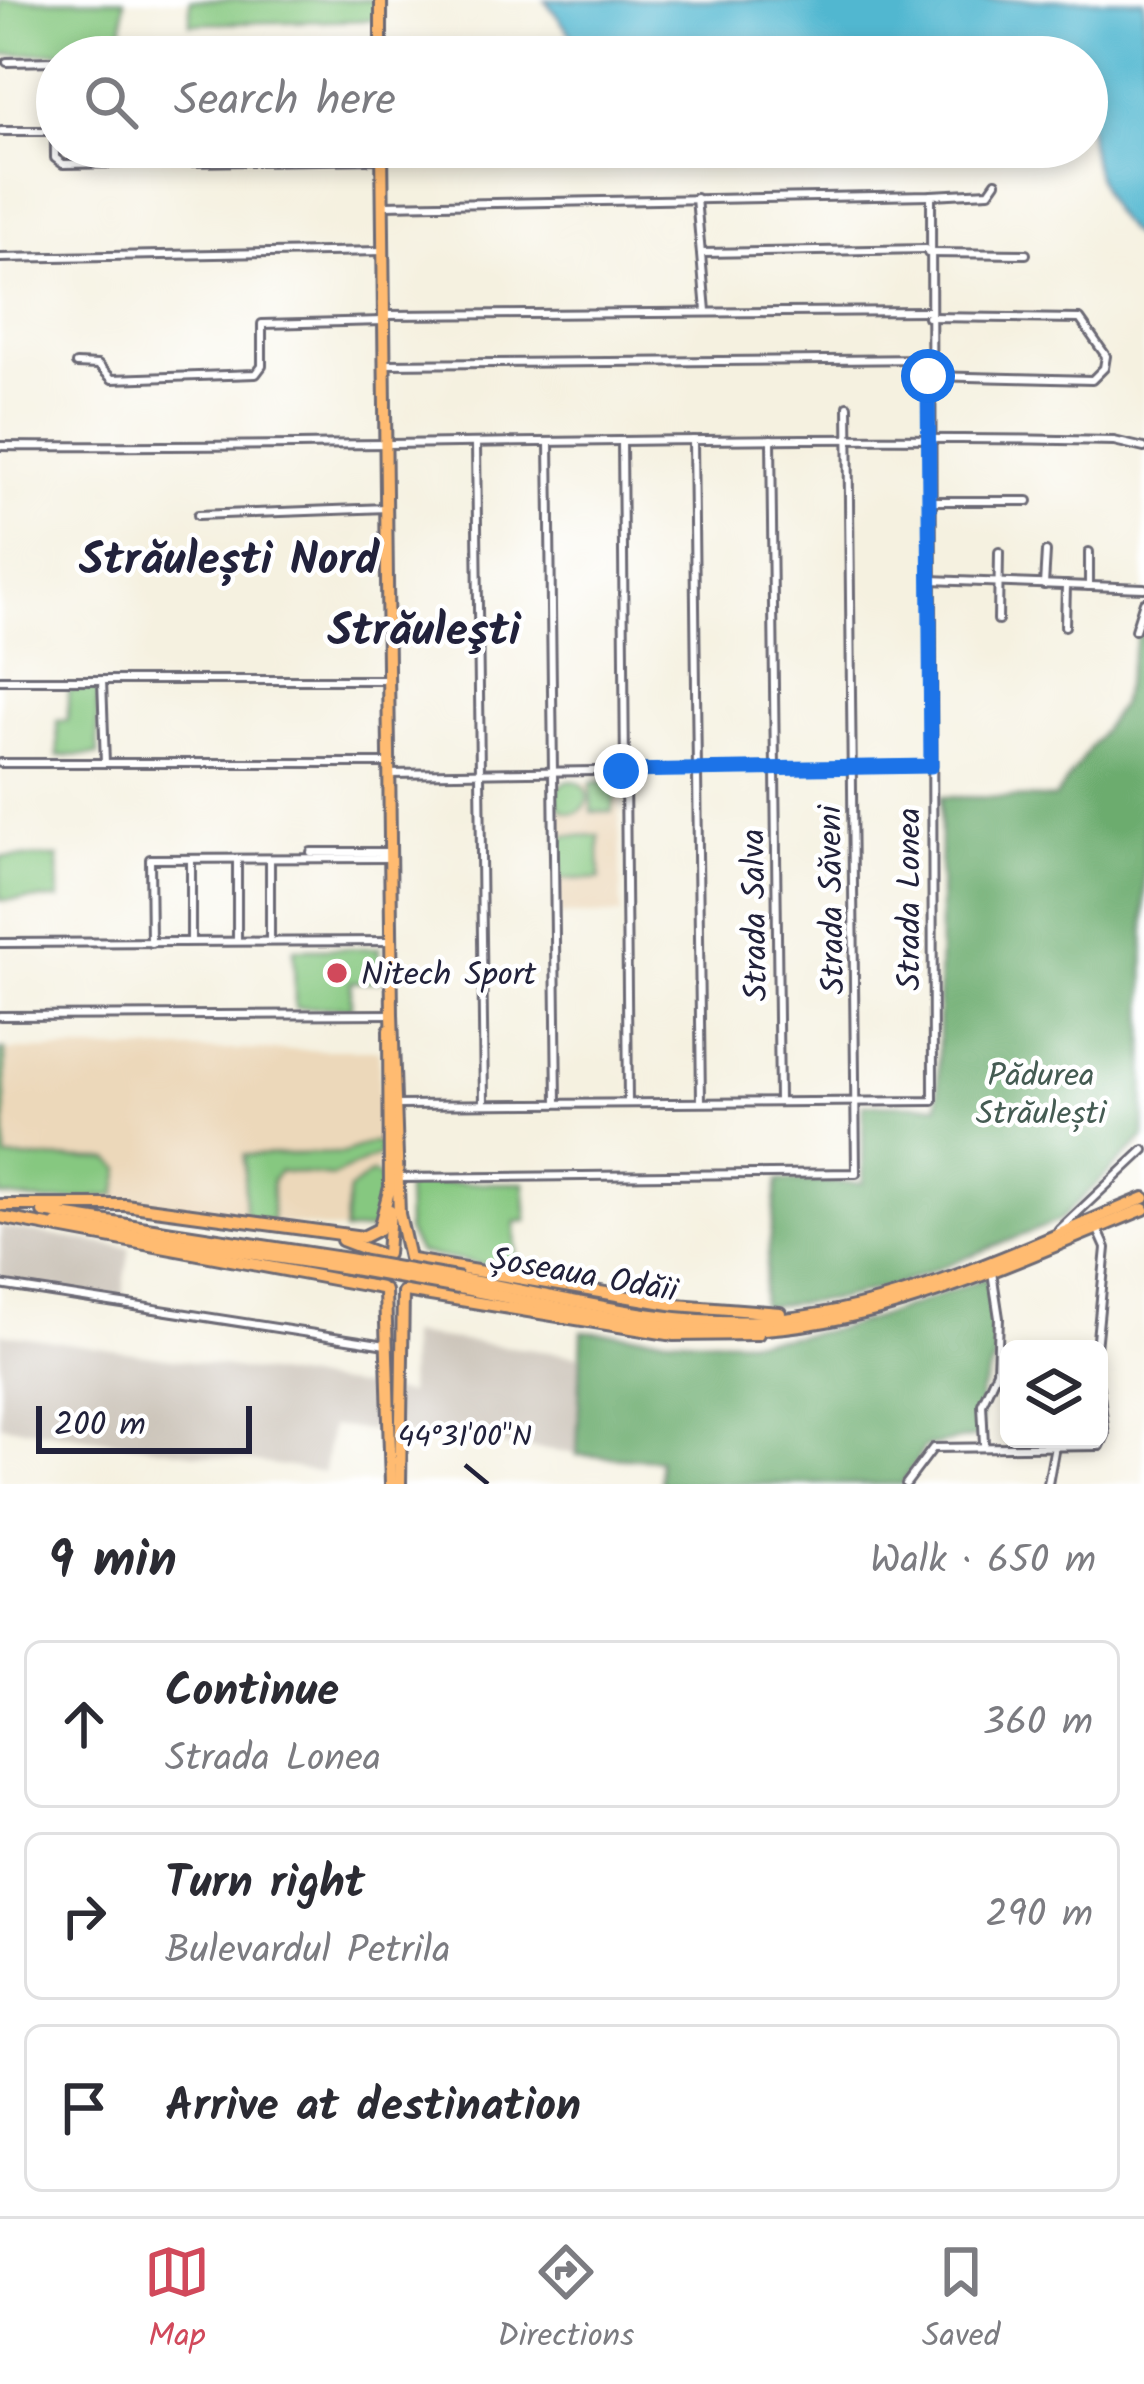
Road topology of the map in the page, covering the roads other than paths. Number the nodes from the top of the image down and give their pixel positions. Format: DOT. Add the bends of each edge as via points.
graph roads {
  1 [pos="381,0"];
  2 [pos="381,36"];
  3 [pos="36,61"];
  4 [pos="7,62"];
  5 [pos="1,131"];
  6 [pos="36,131"];
  7 [pos="382,168"];
  8 [pos="996,182"];
  9 [pos="931,195"];
  10 [pos="696,198"];
  11 [pos="383,206"];
  12 [pos="384,251"];
  13 [pos="927,251"];
  14 [pos="702,253"];
  15 [pos="1027,254"];
  16 [pos="0,258"];
  17 [pos="706,310"];
  18 [pos="928,314"];
  19 [pos="384,318"];
  20 [pos="928,359"];
  21 [pos="76,364"];
  22 [pos="385,364"];
  23 [pos="928,376"];
  24 [pos="848,406"];
  25 [pos="929,437"];
  26 [pos="849,438"];
  27 [pos="771,439"];
  28 [pos="693,440"];
  29 [pos="622,441"];
  30 [pos="548,442"];
  31 [pos="476,443"];
  32 [pos="0,446"];
  33 [pos="386,446"];
  34 [pos="1144,448"];
  35 [pos="929,501"];
  36 [pos="1028,501"];
  37 [pos="387,508"];
  38 [pos="198,515"];
  39 [pos="1000,552"];
  40 [pos="1046,552"];
  41 [pos="1089,552"];
  42 [pos="930,580"];
  43 [pos="999,583"];
  44 [pos="1044,584"];
  45 [pos="1066,585"];
  46 [pos="1089,586"];
  47 [pos="1144,588"];
  48 [pos="1144,602"];
  49 [pos="998,620"];
  50 [pos="1065,626"];
  51 [pos="1135,630"];
  52 [pos="0,680"];
  53 [pos="102,680"];
  54 [pos="388,680"];
  55 [pos="0,763"];
  56 [pos="105,763"];
  57 [pos="931,766"];
  58 [pos="852,767"];
  59 [pos="389,768"];
  60 [pos="775,769"];
  61 [pos="697,770"];
  62 [pos="625,771"];
  63 [pos="553,772"];
  64 [pos="480,773"];
  65 [pos="311,852"];
  66 [pos="390,855"];
  67 [pos="191,859"];
  68 [pos="237,859"];
  69 [pos="270,859"];
  70 [pos="391,940"];
  71 [pos="191,941"];
  72 [pos="236,941"];
  73 [pos="269,941"];
  74 [pos="0,943"];
  75 [pos="151,943"];
  76 [pos="392,1014"];
  77 [pos="0,1016"];
  78 [pos="856,1101"];
  79 [pos="701,1102"];
  80 [pos="779,1102"];
  81 [pos="557,1103"];
  82 [pos="628,1103"];
  83 [pos="484,1104"];
  84 [pos="398,1105"];
  85 [pos="1144,1150"];
  86 [pos="394,1183"];
  87 [pos="1144,1198"];
  88 [pos="0,1205"];
  89 [pos="1144,1209"];
  90 [pos="0,1217"];
  91 [pos="1096,1228"];
  92 [pos="1057,1233"];
  93 [pos="334,1237"];
  94 [pos="386,1255"];
  95 [pos="410,1259"];
  96 [pos="348,1264"];
  97 [pos="992,1269"];
  98 [pos="331,1279"];
  99 [pos="460,1284"];
  100 [pos="0,1286"];
  101 [pos="383,1290"];
  102 [pos="405,1292"];
  103 [pos="428,1295"];
  104 [pos="807,1313"];
  105 [pos="787,1327"];
  106 [pos="1097,1340"];
  107 [pos="393,1341"];
  108 [pos="984,1444"];
  109 [pos="1000,1444"];
  110 [pos="1054,1448"];
  111 [pos="396,1484"];
  112 [pos="906,1484"];
  113 [pos="1048,1484"];
  1 -- 2 [label="main road"];
  3 -- 4 [label="street"];
  5 -- 6 [label="street"];
  7 -- 11 [label="main road"];
  8 -- 9 [label="street" via="988,192"];
  9 -- 10 [label="street"];
  9 -- 13 [label="street, Strada Lonea"];
  10 -- 11 [label="street"];
  10 -- 14 [label="street"];
  11 -- 12 [label="main road"];
  12 -- 16 [label="street"];
  12 -- 19 [label="main road"];
  13 -- 14 [label="street"];
  13 -- 15 [label="street"];
  13 -- 18 [label="street, Strada Lonea"];
  14 -- 17 [label="street"];
  17 -- 18 [label="street"];
  17 -- 19 [label="street"];
  18 -- 20 [label="street, Strada Lonea"];
  18 -- 23 [label="street" via="1080,319 1106,356 1092,380"];
  19 -- 21 [label="street" via="262,324 256,374 116,379 94,363"];
  19 -- 22 [label="main road"];
  20 -- 22 [label="street"];
  20 -- 23 [label="street, Strada Lonea"];
  22 -- 33 [label="main road"];
  23 -- 25 [label="street, Strada Lonea"];
  24 -- 26 [label="street, Strada Săveni"];
  25 -- 26 [label="street"];
  25 -- 34 [label="street" via="1114,440"];
  25 -- 35 [label="street, Strada Lonea"];
  26 -- 27 [label="street"];
  26 -- 58 [label="street, Strada Săveni"];
  27 -- 28 [label="street"];
  27 -- 60 [label="street, Strada Salva"];
  28 -- 29 [label="street"];
  28 -- 61 [label="street"];
  29 -- 30 [label="street"];
  29 -- 62 [label="street"];
  30 -- 31 [label="street"];
  30 -- 63 [label="street"];
  31 -- 33 [label="street"];
  31 -- 64 [label="street"];
  32 -- 33 [label="street"];
  33 -- 37 [label="main road"];
  35 -- 36 [label="street"];
  35 -- 42 [label="street, Strada Lonea"];
  37 -- 38 [label="street"];
  37 -- 54 [label="main road"];
  39 -- 43 [label="street"];
  40 -- 44 [label="street"];
  41 -- 46 [label="street"];
  42 -- 43 [label="street"];
  42 -- 57 [label="street, Strada Lonea"];
  43 -- 44 [label="street"];
  43 -- 49 [label="street"];
  44 -- 45 [label="street"];
  45 -- 46 [label="street"];
  45 -- 50 [label="street"];
  46 -- 47 [label="street"];
  48 -- 51 [label="street"];
  52 -- 53 [label="street"];
  53 -- 54 [label="street"];
  53 -- 56 [label="street"];
  54 -- 59 [label="main road"];
  55 -- 56 [label="street"];
  56 -- 59 [label="street"];
  57 -- 58 [label="street"];
  57 -- 78 [label="street, Strada Lonea" via="933,1100"];
  58 -- 60 [label="street"];
  58 -- 78 [label="street, Strada Săveni"];
  59 -- 64 [label="street"];
  59 -- 66 [label="main road"];
  60 -- 61 [label="street"];
  60 -- 80 [label="street, Strada Salva"];
  61 -- 62 [label="street"];
  61 -- 79 [label="street"];
  62 -- 63 [label="street"];
  62 -- 82 [label="street"];
  63 -- 64 [label="street"];
  63 -- 81 [label="street"];
  64 -- 83 [label="street"];
  65 -- 66 [label="street"];
  66 -- 69 [label="street"];
  66 -- 70 [label="main road"];
  67 -- 68 [label="street"];
  67 -- 71 [label="street"];
  67 -- 75 [label="street" via="150,859"];
  68 -- 69 [label="street"];
  68 -- 72 [label="street"];
  69 -- 73 [label="street"];
  70 -- 73 [label="street"];
  70 -- 76 [label="main road"];
  71 -- 72 [label="street"];
  71 -- 75 [label="street"];
  72 -- 73 [label="street"];
  74 -- 75 [label="street"];
  76 -- 77 [label="street"];
  76 -- 84 [label="main road"];
  76 -- 86 [label="main road"];
  78 -- 80 [label="street"];
  78 -- 86 [label="street, Strada Săveni" via="852,1174"];
  79 -- 80 [label="street"];
  79 -- 82 [label="street"];
  81 -- 82 [label="street"];
  81 -- 83 [label="street"];
  83 -- 84 [label="street"];
  84 -- 86 [label="main road"];
  85 -- 92 [label="street"];
  86 -- 93 [label="main road" via="375,1233"];
  86 -- 94 [label="main road"];
  86 -- 95 [label="main road"];
  87 -- 92 [label="main road, Șoseaua Odăii"];
  88 -- 93 [label="main road" via="125,1205"];
  88 -- 96 [label="main road, Șoseaua Odăii"];
  89 -- 91 [label="main road, Șoseaua Odăii"];
  90 -- 96 [label="main road, Șoseaua Odăii"];
  90 -- 98 [label="main road"];
  91 -- 97 [label="main road, Șoseaua Odăii"];
  91 -- 106 [label="street" via="1106,1248"];
  92 -- 104 [label="main road, Șoseaua Odăii" via="888,1298"];
  93 -- 94 [label="main road"];
  94 -- 95 [label="main road"];
  94 -- 101 [label="main road" via="375,1274"];
  95 -- 102 [label="main road" via="416,1277"];
  95 -- 104 [label="main road" via="676,1305"];
  96 -- 99 [label="main road, Șoseaua Odăii, bridge"];
  97 -- 105 [label="main road, Șoseaua Odăii" via="869,1313"];
  97 -- 108 [label="street" via="997,1371 982,1404"];
  98 -- 101 [label="main road"];
  98 -- 107 [label="main road" via="381,1298"];
  99 -- 104 [label="main road, Șoseaua Odăii" via="702,1319"];
  99 -- 105 [label="main road, Șoseaua Odăii" via="682,1326"];
  100 -- 107 [label="street"];
  101 -- 102 [label="main road"];
  101 -- 107 [label="main road"];
  102 -- 103 [label="main road"];
  102 -- 107 [label="main road"];
  103 -- 105 [label="main road" via="674,1335 742,1338"];
  103 -- 107 [label="main road" via="408,1305"];
  107 -- 111 [label="main road"];
  108 -- 109 [label="street"];
  108 -- 112 [label="street" via="928,1451"];
  110 -- 113 [label="street"];
}
